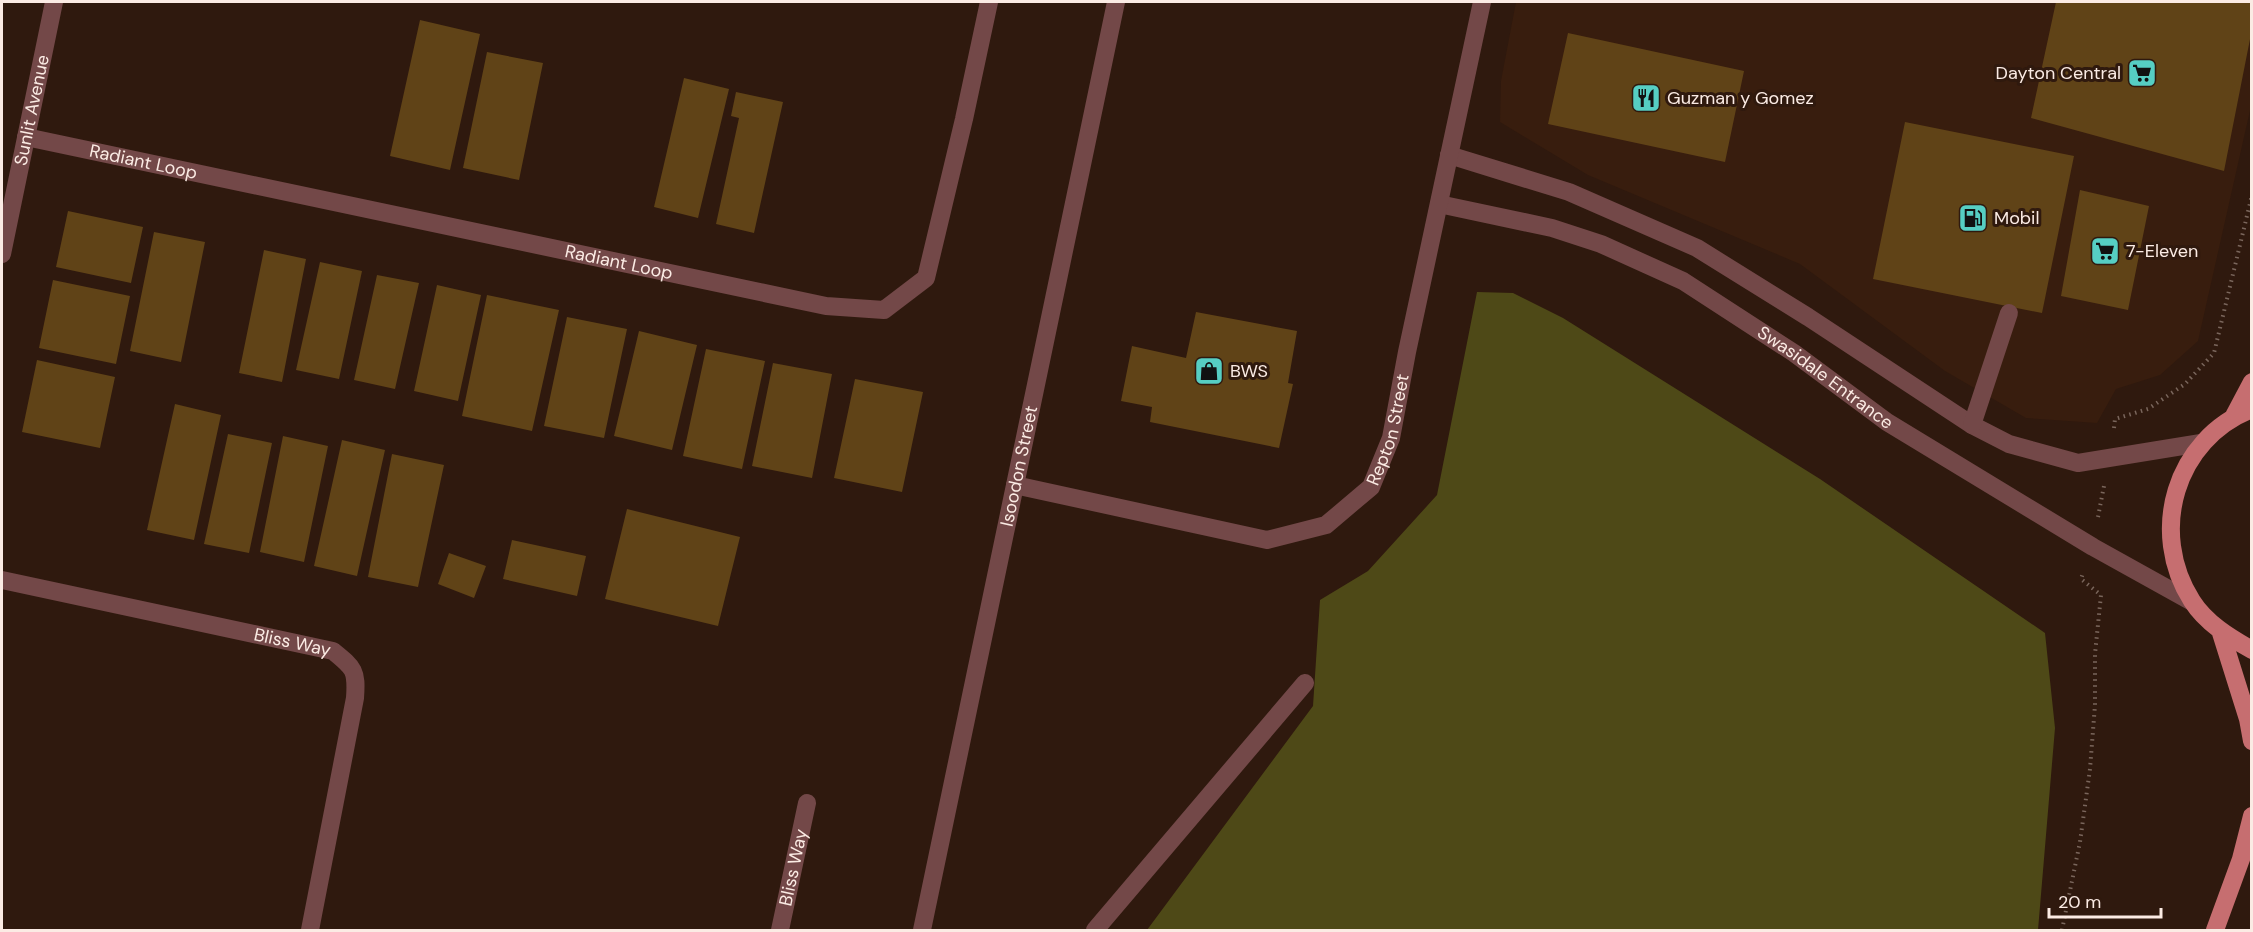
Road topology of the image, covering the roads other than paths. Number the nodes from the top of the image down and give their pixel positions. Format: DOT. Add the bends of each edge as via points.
graph roads {
  1 [pos="54,2"];
  2 [pos="989,2"];
  3 [pos="1116,2"];
  4 [pos="1482,2"];
  5 [pos="26,137"];
  6 [pos="1449,155"];
  7 [pos="1439,204"];
  8 [pos="2,254"];
  9 [pos="2009,313"];
  10 [pos="2252,382"];
  11 [pos="2252,409"];
  12 [pos="2234,416"];
  13 [pos="1972,425"];
  14 [pos="2201,444"];
  15 [pos="1015,485"];
  16 [pos="2,580"];
  17 [pos="2192,602"];
  18 [pos="2221,633"];
  19 [pos="2252,650"];
  20 [pos="1305,683"];
  21 [pos="2252,741"];
  22 [pos="807,803"];
  23 [pos="2252,816"];
  24 [pos="310,930"];
  25 [pos="780,930"];
  26 [pos="922,930"];
  27 [pos="1095,930"];
  28 [pos="2215,930"];
  1 -- 5 [label="street, Sunlit Avenue"];
  2 -- 5 [label="street, Radiant Loop" via="926,278 884,310 826,306"];
  3 -- 15 [label="street, Isoodon Street"];
  4 -- 6 [label="street, Repton Street"];
  5 -- 8 [label="street, Sunlit Avenue"];
  6 -- 7 [label="street, Repton Street"];
  6 -- 13 [label="street" via="1569,192 1697,248"];
  7 -- 15 [label="street, Repton Street" via="1391,438 1371,487 1326,525 1268,540"];
  7 -- 17 [label="street, Swasidale Entrance" via="1552,228 1601,244 1683,280 1794,353 1887,422 2092,547"];
  9 -- 13 [label="street"];
  10 -- 12 [label="main road"];
  11 -- 12 [label="main road"];
  12 -- 14 [label="main road"];
  13 -- 14 [label="street" via="2009,444 2078,463"];
  14 -- 17 [label="main road" via="2179,480 2169,521 2174,563"];
  15 -- 26 [label="street, Isoodon Street"];
  16 -- 24 [label="street, Bliss Way" via="333,651 349,664 357,677 356,698"];
  17 -- 18 [label="main road"];
  18 -- 19 [label="main road"];
  18 -- 21 [label="main road"];
  20 -- 27 [label="street"];
  22 -- 25 [label="street, Bliss Way"];
  23 -- 28 [label="main road"];
}
